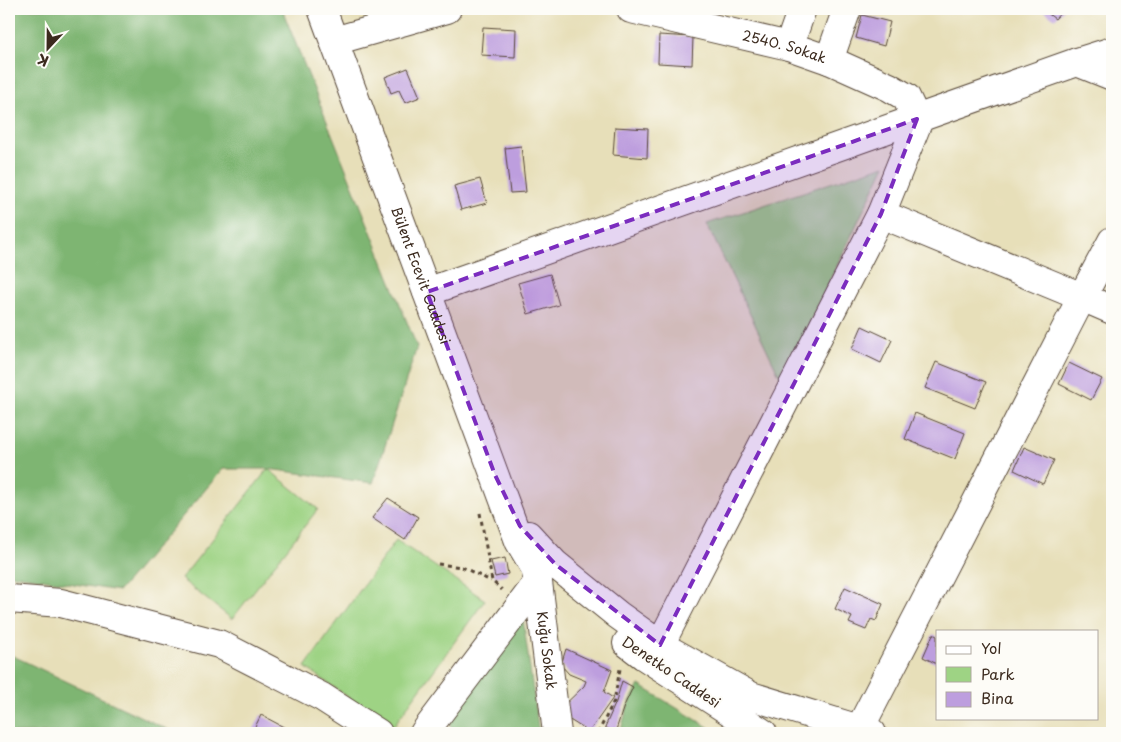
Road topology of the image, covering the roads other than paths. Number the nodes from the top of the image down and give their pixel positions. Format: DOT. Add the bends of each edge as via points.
graph roads {
  1 [pos="322,9"];
  2 [pos="448,9"];
  3 [pos="631,9"];
  4 [pos="802,9"];
  5 [pos="847,9"];
  6 [pos="334,41"];
  7 [pos="789,46"];
  8 [pos="1112,51"];
  9 [pos="829,60"];
  10 [pos="1077,62"];
  11 [pos="1112,76"];
  12 [pos="917,118"];
  13 [pos="881,214"];
  14 [pos="1112,241"];
  15 [pos="427,292"];
  16 [pos="1082,297"];
  17 [pos="1112,310"];
  18 [pos="495,475"];
  19 [pos="536,575"];
  20 [pos="9,599"];
  21 [pos="660,645"];
  22 [pos="866,731"];
  23 [pos="378,733"];
  24 [pos="424,733"];
  25 [pos="557,733"];
  26 [pos="764,733"];
  1 -- 6 [label="street, Bülent Ecevit Caddesi"];
  2 -- 6 [label="street"];
  3 -- 7 [label="street, 2540. Sokak"];
  4 -- 7 [label="street"];
  5 -- 9 [label="street"];
  6 -- 15 [label="street, Bülent Ecevit Caddesi"];
  7 -- 9 [label="street, 2540. Sokak"];
  8 -- 10 [label="street"];
  9 -- 12 [label="street, 2540. Sokak" via="906,97"];
  10 -- 11 [label="street"];
  10 -- 12 [label="street"];
  12 -- 13 [label="street"];
  12 -- 15 [label="street"];
  13 -- 16 [label="street"];
  13 -- 21 [label="street"];
  14 -- 16 [label="street"];
  15 -- 18 [label="street, Bülent Ecevit Caddesi"];
  16 -- 17 [label="street"];
  16 -- 22 [label="street"];
  18 -- 19 [label="street, Bülent Ecevit Caddesi" via="519,541"];
  18 -- 21 [label="street" via="520,526 555,564"];
  19 -- 24 [label="street"];
  19 -- 25 [label="street, Kuğu Sokak"];
  19 -- 26 [label="street, Denetko Caddesi" via="644,656"];
  20 -- 23 [label="street" via="61,603 220,644 322,697"];
  21 -- 22 [label="street" via="751,696"];
}
